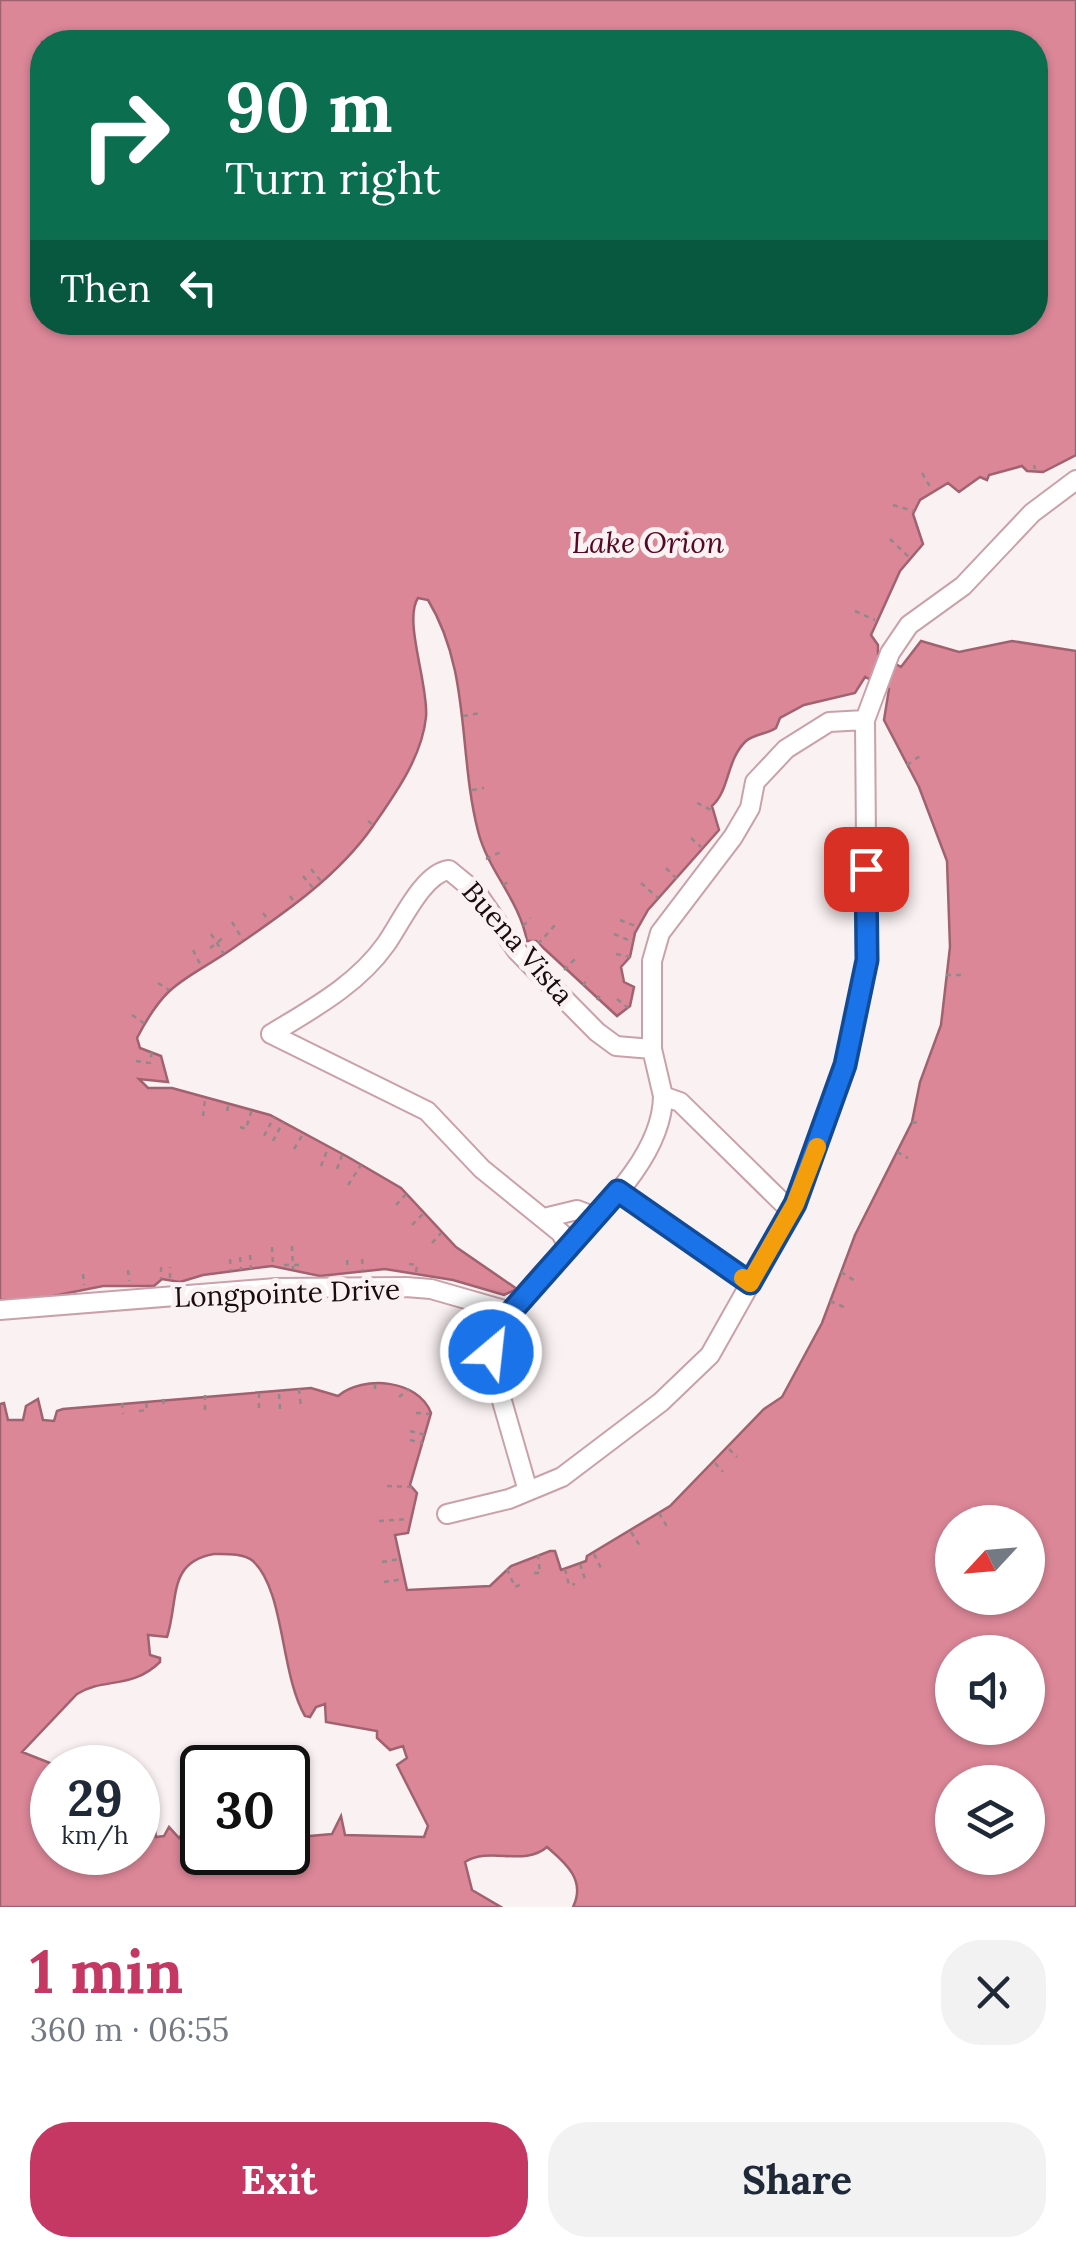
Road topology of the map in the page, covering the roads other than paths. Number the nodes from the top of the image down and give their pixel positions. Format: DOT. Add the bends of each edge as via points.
graph roads {
  1 [pos="1074,488"];
  2 [pos="868,711"];
  3 [pos="652,1049"];
  4 [pos="662,1096"];
  5 [pos="618,1191"];
  6 [pos="791,1210"];
  7 [pos="544,1218"];
  8 [pos="596,1218"];
  9 [pos="569,1248"];
  10 [pos="750,1283"];
  11 [pos="0,1310"];
  12 [pos="511,1312"];
  13 [pos="528,1491"];
  14 [pos="447,1514"];
  1 -- 2 [label="street" via="1020,524 963,586 909,626 890,653"];
  2 -- 3 [label="street" via="829,722 786,748 755,782 750,808 733,837 660,933 652,961"];
  2 -- 6 [label="street" via="867,960 845,1065"];
  3 -- 4 [label="street"];
  3 -- 7 [label="street, Buena Vista" via="616,1046 597,1032 450,870 426,886 358,976 270,1034 427,1110 482,1169"];
  4 -- 5 [label="street" via="656,1131"];
  4 -- 6 [label="street" via="680,1102"];
  5 -- 8 [label="street"];
  5 -- 10 [label="lane"];
  6 -- 10 [label="street"];
  7 -- 8 [label="street" via="577,1210"];
  7 -- 9 [label="street"];
  8 -- 9 [label="street"];
  9 -- 12 [label="street"];
  10 -- 13 [label="street" via="710,1355 690,1374 590,1458"];
  11 -- 12 [label="street, Longpointe Drive" via="276,1288 406,1287"];
  12 -- 13 [label="street" via="493,1344 491,1363"];
  13 -- 14 [label="street"];
}
